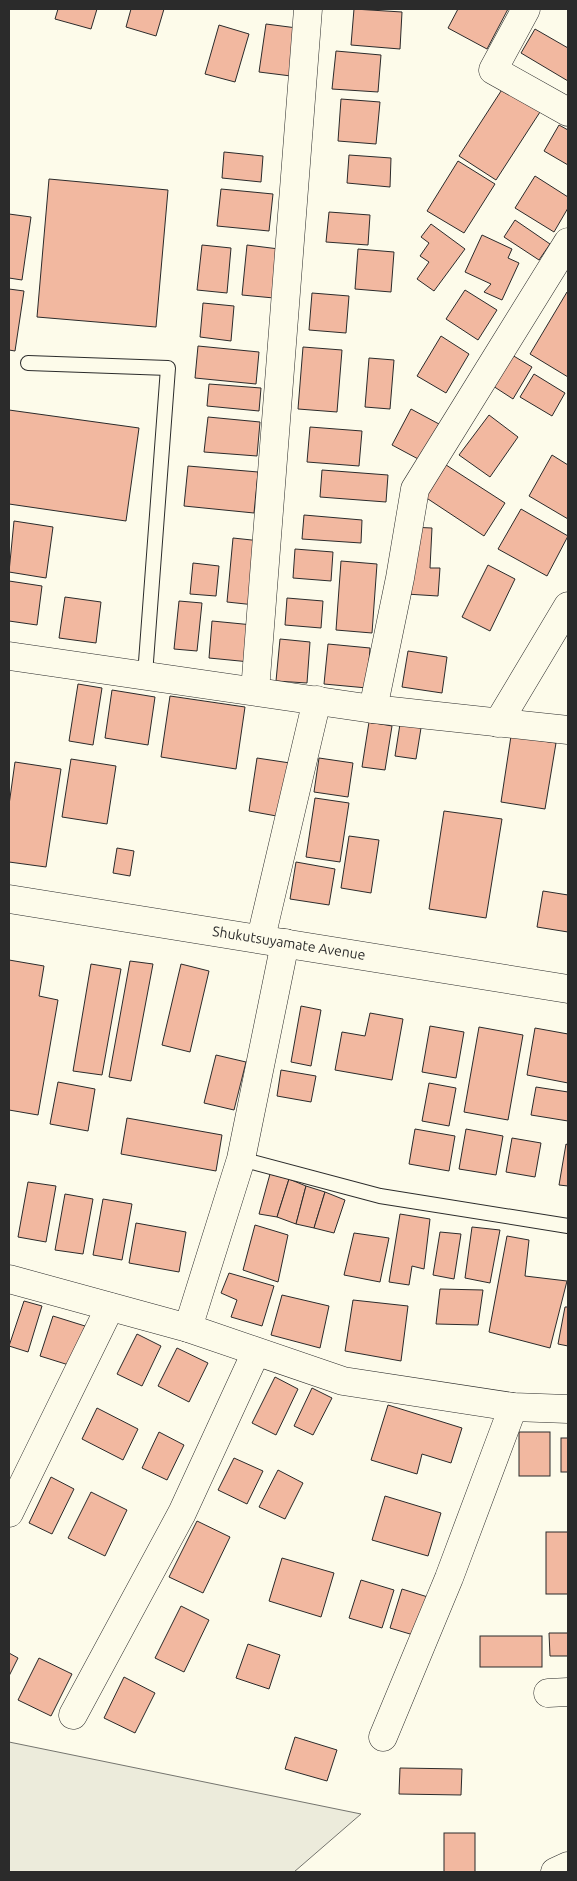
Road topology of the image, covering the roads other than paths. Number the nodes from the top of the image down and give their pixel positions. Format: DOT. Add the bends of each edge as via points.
graph roads {
  1 [pos="308,9"];
  2 [pos="526,9"];
  3 [pos="568,112"];
  4 [pos="568,242"];
  5 [pos="28,363"];
  6 [pos="568,606"];
  7 [pos="9,656"];
  8 [pos="145,675"];
  9 [pos="254,691"];
  10 [pos="317,700"];
  11 [pos="373,709"];
  12 [pos="498,723"];
  13 [pos="568,730"];
  14 [pos="9,899"];
  15 [pos="273,941"];
  16 [pos="568,989"];
  17 [pos="241,1160"];
  18 [pos="568,1226"];
  19 [pos="9,1279"];
  20 [pos="110,1307"];
  21 [pos="188,1328"];
  22 [pos="256,1352"];
  23 [pos="513,1407"];
  24 [pos="568,1409"];
  25 [pos="19,1467"];
  26 [pos="9,1513"];
  27 [pos="73,1715"];
  28 [pos="383,1737"];
  29 [pos="568,1866"];
  30 [pos="555,1872"];
  1 -- 9 [label="street"];
  2 -- 3 [label="street" via="493,70"];
  4 -- 11 [label="street" via="415,489"];
  5 -- 8 [label="lane" via="168,368"];
  6 -- 12 [label="street"];
  7 -- 8 [label="street"];
  8 -- 9 [label="street"];
  9 -- 10 [label="street"];
  10 -- 11 [label="street"];
  10 -- 15 [label="street"];
  11 -- 12 [label="street"];
  12 -- 13 [label="street"];
  14 -- 15 [label="street, Shukutsuyamate Avenue"];
  15 -- 16 [label="street, Shukutsuyamate Avenue"];
  15 -- 17 [label="street"];
  17 -- 18 [label="lane" via="380,1196"];
  17 -- 21 [label="street"];
  19 -- 20 [label="street"];
  20 -- 21 [label="street"];
  20 -- 25 [label="street"];
  21 -- 22 [label="street"];
  22 -- 23 [label="street" via="343,1381"];
  22 -- 27 [label="street" via="182,1513"];
  23 -- 24 [label="street"];
  23 -- 28 [label="street" via="449,1578"];
  25 -- 26 [label="street"];
  29 -- 30 [label="street"];
}
